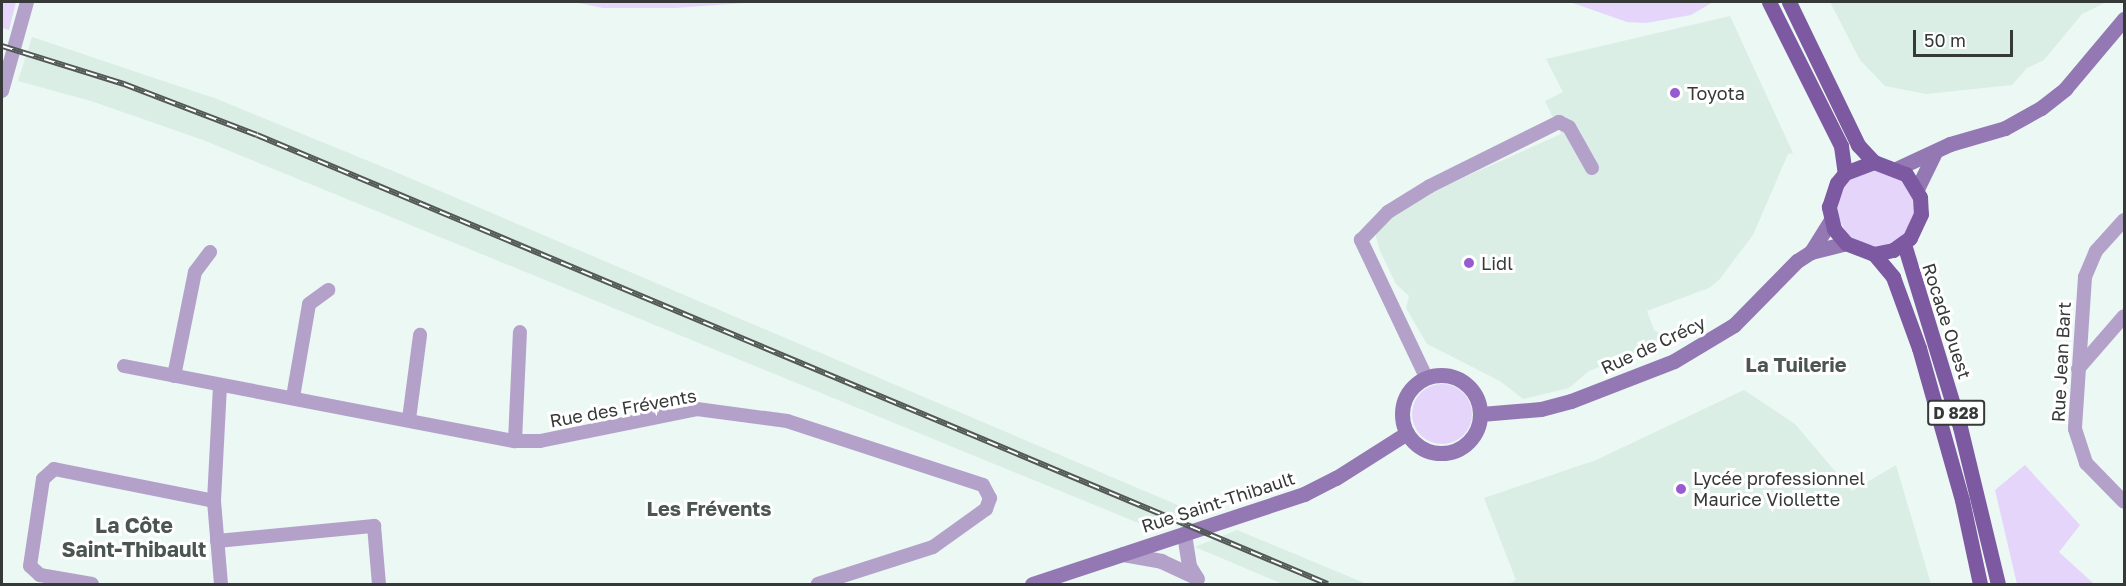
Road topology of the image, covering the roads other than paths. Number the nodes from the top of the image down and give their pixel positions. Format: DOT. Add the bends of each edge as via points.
graph roads {
  1 [pos="27,2"];
  2 [pos="1769,2"];
  3 [pos="1789,2"];
  4 [pos="2124,19"];
  5 [pos="2,91"];
  6 [pos="1934,154"];
  7 [pos="1874,162"];
  8 [pos="1592,168"];
  9 [pos="1898,168"];
  10 [pos="1845,173"];
  11 [pos="1917,189"];
  12 [pos="1831,220"];
  13 [pos="2124,220"];
  14 [pos="1846,243"];
  15 [pos="1904,244"];
  16 [pos="210,252"];
  17 [pos="1810,252"];
  18 [pos="1875,254"];
  19 [pos="328,290"];
  20 [pos="2124,316"];
  21 [pos="520,332"];
  22 [pos="420,334"];
  23 [pos="124,366"];
  24 [pos="2078,369"];
  25 [pos="174,376"];
  26 [pos="1426,377"];
  27 [pos="220,386"];
  28 [pos="293,397"];
  29 [pos="1481,414"];
  30 [pos="409,419"];
  31 [pos="1407,433"];
  32 [pos="515,441"];
  33 [pos="214,501"];
  34 [pos="2124,502"];
  35 [pos="1184,534"];
  36 [pos="217,541"];
  37 [pos="1155,543"];
  38 [pos="1124,554"];
  39 [pos="1195,576"];
  40 [pos="379,584"];
  41 [pos="92,585"];
  42 [pos="221,585"];
  43 [pos="818,585"];
  44 [pos="1032,585"];
  45 [pos="1980,585"];
  46 [pos="1998,585"];
  1 -- 5 [label="street"];
  2 -- 10 [label="main road" via="1841,146"];
  3 -- 7 [label="main road" via="1858,145"];
  4 -- 6 [label="main road" via="2065,89 2041,108 2005,128 1950,144"];
  6 -- 9 [label="main road"];
  6 -- 11 [label="main road"];
  7 -- 9 [label="main road"];
  7 -- 10 [label="main road"];
  8 -- 26 [label="street" via="1569,127 1558,122 1430,186 1388,212 1361,240"];
  9 -- 11 [label="main road"];
  10 -- 12 [label="main road" via="1831,195"];
  11 -- 15 [label="main road" via="1922,206 1919,223"];
  12 -- 14 [label="main road"];
  12 -- 17 [label="main road, Rue de Crécy"];
  13 -- 24 [label="street, Rue Jean Bart" via="2089,262 2082,295"];
  14 -- 17 [label="main road, Rue de Crécy"];
  14 -- 18 [label="main road"];
  15 -- 18 [label="main road"];
  15 -- 46 [label="main road, Rocade Ouest / D 828" via="1960,427"];
  16 -- 25 [label="street" via="195,272"];
  17 -- 29 [label="main road, Rue de Crécy" via="1789,268 1734,325 1674,361 1571,401 1541,409"];
  18 -- 45 [label="main road, Rocade Ouest / D 828" via="1900,291 1919,348 1962,500"];
  19 -- 28 [label="street" via="309,304"];
  20 -- 24 [label="street"];
  21 -- 32 [label="street"];
  22 -- 30 [label="street"];
  23 -- 25 [label="street, Rue des Frévents"];
  24 -- 34 [label="street, Rue Jean Bart" via="2077,446 2086,463"];
  25 -- 27 [label="street, Rue des Frévents"];
  26 -- 29 [label="main road" via="1458,378 1475,393"];
  26 -- 31 [label="main road" via="1409,391 1404,401 1401,412"];
  27 -- 28 [label="street, Rue des Frévents"];
  27 -- 33 [label="street"];
  28 -- 30 [label="street, Rue des Frévents"];
  29 -- 31 [label="main road" via="1472,438 1448,453 1424,450"];
  30 -- 32 [label="street, Rue des Frévents"];
  31 -- 35 [label="main road, Rue Saint-Thibault" via="1316,489"];
  32 -- 43 [label="street, Rue des Frévents" via="540,441 697,409 787,421 984,485 990,498 986,509 933,547"];
  33 -- 36 [label="street"];
  33 -- 41 [label="street" via="54,469 43,479 30,566 40,575"];
  35 -- 37 [label="main road, Rue Saint-Thibault"];
  35 -- 39 [label="street"];
  36 -- 40 [label="street" via="374,526"];
  36 -- 42 [label="street"];
  37 -- 38 [label="main road, Rue Saint-Thibault"];
  37 -- 39 [label="street"];
  38 -- 39 [label="street" via="1161,561"];
  38 -- 44 [label="main road, Rue Saint-Thibault"];
}
